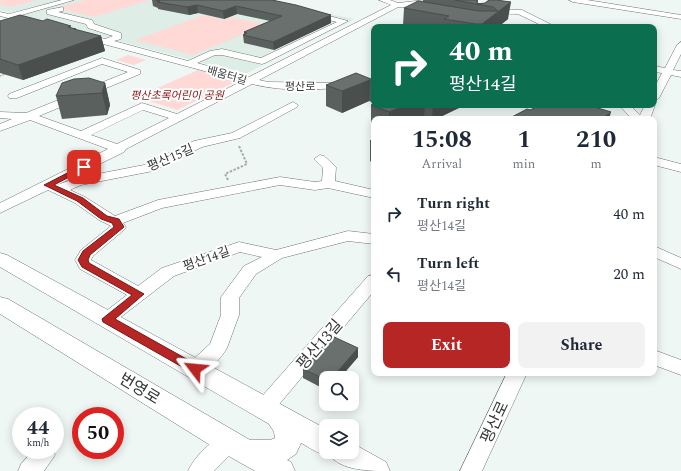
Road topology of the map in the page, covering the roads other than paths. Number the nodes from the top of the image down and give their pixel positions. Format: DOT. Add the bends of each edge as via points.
graph roads {
  1 [pos="51,0"];
  2 [pos="70,0"];
  3 [pos="383,0"];
  4 [pos="421,0"];
  5 [pos="573,0"];
  6 [pos="397,5"];
  7 [pos="61,6"];
  8 [pos="300,10"];
  9 [pos="483,12"];
  10 [pos="0,14"];
  11 [pos="10,17"];
  12 [pos="681,17"];
  13 [pos="545,24"];
  14 [pos="40,25"];
  15 [pos="78,35"];
  16 [pos="105,42"];
  17 [pos="681,45"];
  18 [pos="188,64"];
  19 [pos="657,70"];
  20 [pos="667,72"];
  21 [pos="681,74"];
  22 [pos="251,81"];
  23 [pos="371,82"];
  24 [pos="657,92"];
  25 [pos="13,96"];
  26 [pos="293,105"];
  27 [pos="627,108"];
  28 [pos="0,115"];
  29 [pos="635,116"];
  30 [pos="27,117"];
  31 [pos="180,118"];
  32 [pos="0,128"];
  33 [pos="81,135"];
  34 [pos="120,149"];
  35 [pos="320,159"];
  36 [pos="657,162"];
  37 [pos="681,168"];
  38 [pos="328,184"];
  39 [pos="53,188"];
  40 [pos="371,193"];
  41 [pos="0,209"];
  42 [pos="116,221"];
  43 [pos="371,239"];
  44 [pos="657,252"];
  45 [pos="276,255"];
  46 [pos="0,259"];
  47 [pos="681,264"];
  48 [pos="371,288"];
  49 [pos="139,294"];
  50 [pos="0,304"];
  51 [pos="107,319"];
  52 [pos="657,358"];
  53 [pos="681,368"];
  54 [pos="195,369"];
  55 [pos="516,376"];
  56 [pos="271,412"];
  57 [pos="319,439"];
  58 [pos="238,447"];
  59 [pos="40,459"];
  60 [pos="355,459"];
  61 [pos="29,471"];
  62 [pos="198,471"];
  63 [pos="281,471"];
  64 [pos="376,471"];
  65 [pos="471,471"];
  1 -- 7 [label="street"];
  2 -- 7 [label="street"];
  3 -- 6 [label="street"];
  4 -- 6 [label="street" via="412,5"];
  5 -- 12 [label="street"];
  6 -- 22 [label="street"];
  7 -- 11 [label="street"];
  7 -- 16 [label="street" via="50,12 89,22 90,26 118,35"];
  8 -- 18 [label="street" via="344,21 262,61 222,52 213,53"];
  9 -- 13 [label="street" via="518,12"];
  10 -- 11 [label="street"];
  11 -- 14 [label="street"];
  15 -- 16 [label="street, 배움터길"];
  16 -- 18 [label="street, 배움터길"];
  17 -- 20 [label="street"];
  18 -- 22 [label="street, 배움터길"];
  19 -- 20 [label="street"];
  20 -- 21 [label="street"];
  20 -- 24 [label="street"];
  22 -- 23 [label="street, 평산로" via="293,86"];
  22 -- 31 [label="street, 배움터길"];
  25 -- 30 [label="street" via="102,61 137,72 48,105"];
  26 -- 39 [label="street, 평산15길" via="236,136 198,144 148,168"];
  27 -- 29 [label="street"];
  28 -- 30 [label="street"];
  30 -- 32 [label="street"];
  30 -- 33 [label="street"];
  31 -- 33 [label="street" via="142,106"];
  31 -- 34 [label="street, 배움터길"];
  33 -- 34 [label="street"];
  34 -- 39 [label="street, 배움터길"];
  35 -- 38 [label="street" via="330,167"];
  36 -- 37 [label="street"];
  38 -- 40 [label="street"];
  38 -- 42 [label="street" via="315,186 280,181 158,204"];
  39 -- 41 [label="street, 배움터길"];
  39 -- 42 [label="street" via="80,200 104,217"];
  42 -- 49 [label="street" via="119,227 87,253 83,260 86,265"];
  43 -- 45 [label="street, 평산14길" via="348,236"];
  44 -- 47 [label="street"];
  45 -- 49 [label="street, 평산14길" via="239,247 168,272"];
  45 -- 54 [label="street" via="250,270 230,297 230,315 218,348"];
  46 -- 51 [label="main road"];
  48 -- 56 [label="street, 평산13길"];
  49 -- 51 [label="street, 평산14길"];
  50 -- 58 [label="main road, 번영로"];
  51 -- 54 [label="main road"];
  52 -- 53 [label="street"];
  54 -- 56 [label="main road"];
  55 -- 65 [label="street, 평산로"];
  56 -- 57 [label="main road"];
  56 -- 58 [label="main road" via="288,431 289,437 285,446 272,453"];
  58 -- 62 [label="street"];
  58 -- 63 [label="main road, 번영로"];
  59 -- 61 [label="street"];
  60 -- 64 [label="main road"];
}
